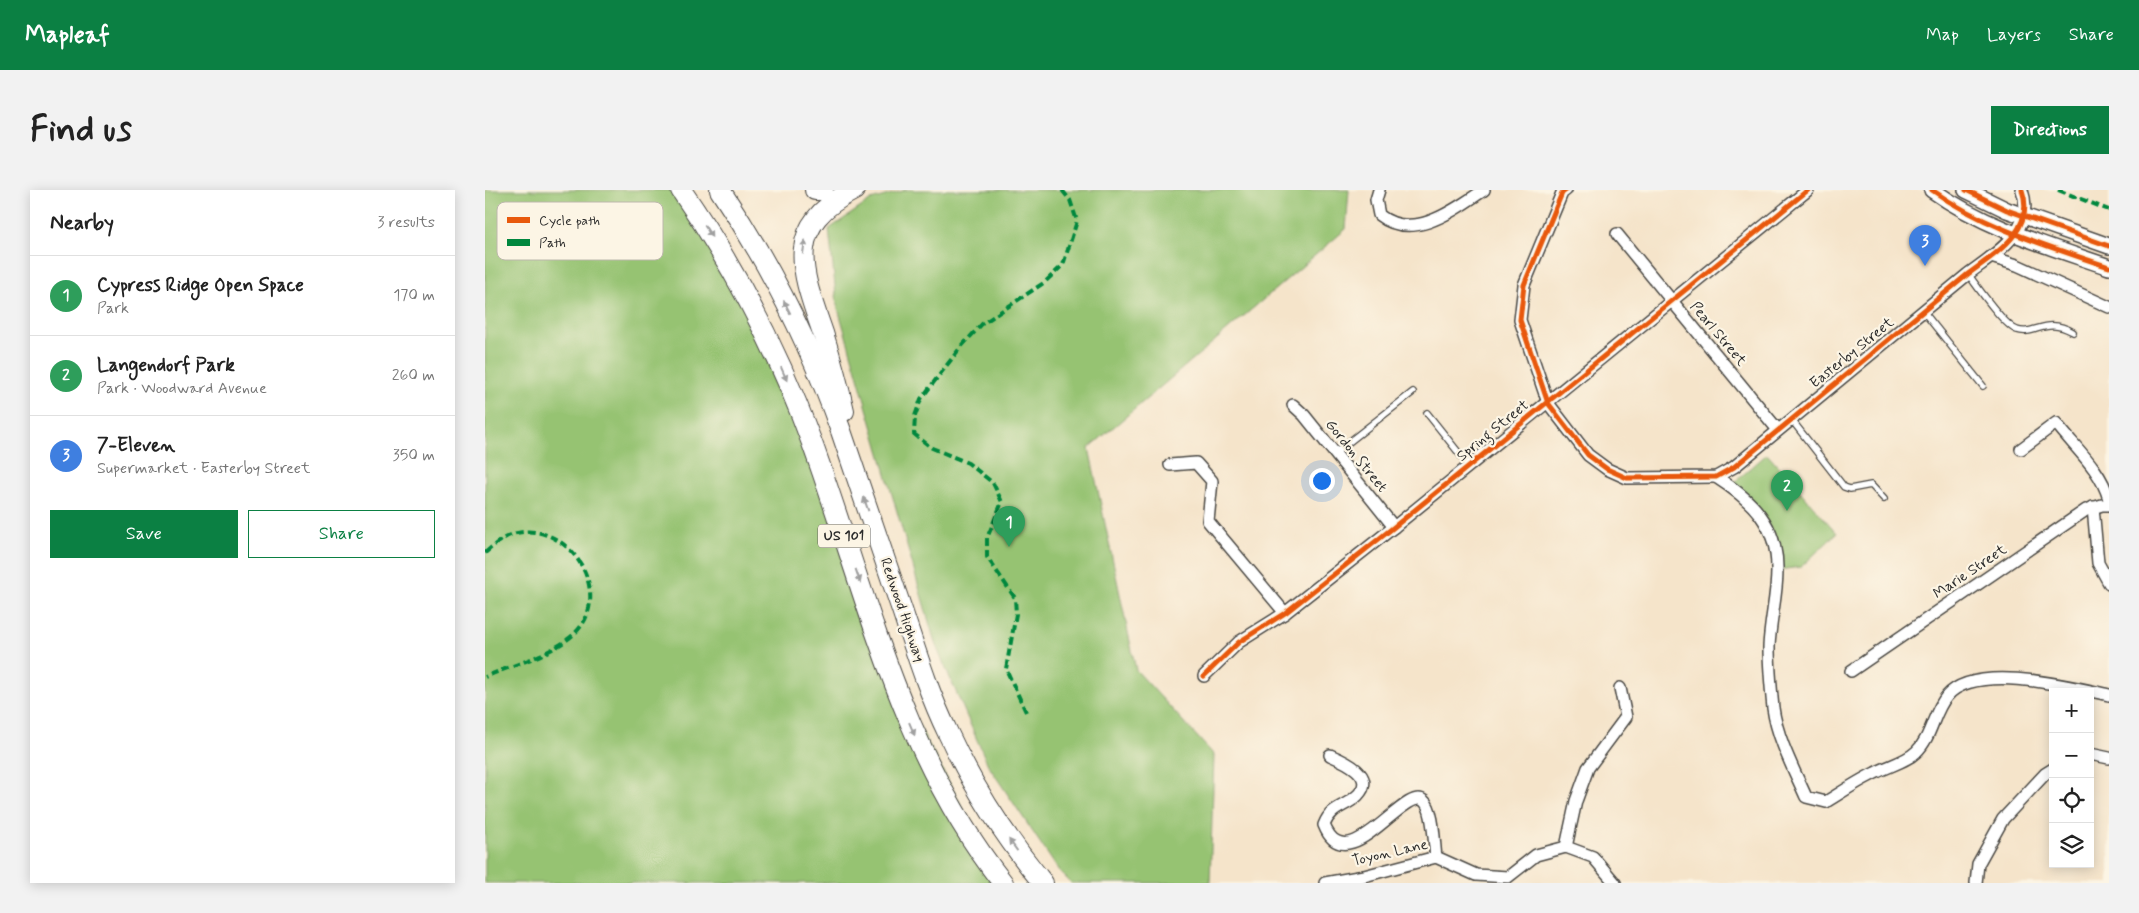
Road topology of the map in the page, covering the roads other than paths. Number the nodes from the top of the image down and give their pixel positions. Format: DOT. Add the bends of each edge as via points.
graph roads {
  1 [pos="681,190"];
  2 [pos="720,190"];
  3 [pos="815,190"];
  4 [pos="823,190"];
  5 [pos="854,190"];
  6 [pos="1379,190"];
  7 [pos="1484,190"];
  8 [pos="1808,190"];
  9 [pos="1932,190"];
  10 [pos="1966,190"];
  11 [pos="2022,190"];
  12 [pos="1563,191"];
  13 [pos="2019,226"];
  14 [pos="1617,234"];
  15 [pos="2109,246"];
  16 [pos="1991,257"];
  17 [pos="2109,267"];
  18 [pos="1968,274"];
  19 [pos="1672,302"];
  20 [pos="2109,307"];
  21 [pos="1923,311"];
  22 [pos="2073,332"];
  23 [pos="1983,386"];
  24 [pos="1413,392"];
  25 [pos="1548,403"];
  26 [pos="1293,405"];
  27 [pos="1427,413"];
  28 [pos="1791,419"];
  29 [pos="1778,430"];
  30 [pos="2021,449"];
  31 [pos="1335,453"];
  32 [pos="1170,466"];
  33 [pos="1469,467"];
  34 [pos="1716,477"];
  35 [pos="858,481"];
  36 [pos="1884,499"];
  37 [pos="2109,499"];
  38 [pos="2109,505"];
  39 [pos="2093,507"];
  40 [pos="1394,527"];
  41 [pos="2109,583"];
  42 [pos="1285,613"];
  43 [pos="1851,671"];
  44 [pos="1204,676"];
  45 [pos="1620,688"];
  46 [pos="2109,695"];
  47 [pos="1330,755"];
  48 [pos="2094,755"];
  49 [pos="2109,758"];
  50 [pos="2049,771"];
  51 [pos="1566,847"];
  52 [pos="1436,857"];
  53 [pos="1003,883"];
  54 [pos="1043,883"];
  55 [pos="1325,883"];
  56 [pos="1615,883"];
  57 [pos="1976,883"];
  1 -- 53 [label="highway, Redwood Highway / US 101, one-way" via="735,276 790,386 918,744 955,815"];
  35 -- 2 [label="highway, Redwood Highway / US 101, one-way" via="832,406 796,325"];
  3 -- 4 [label="highway"];
  35 -- 5 [label="highway, one-way" via="839,389 807,285 803,259 805,240 815,220"];
  6 -- 7 [label="street" via="1376,200 1379,216 1389,224 1406,227 1432,221"];
  8 -- 19 [label="street, Spring Street"];
  9 -- 13 [label="main road" via="1963,210"];
  10 -- 13 [label="main road"];
  11 -- 13 [label="street" via="2026,211"];
  12 -- 25 [label="street, Easterby Street" via="1524,285 1521,320"];
  13 -- 15 [label="main road"];
  13 -- 16 [label="street, Easterby Street"];
  13 -- 17 [label="main road"];
  14 -- 19 [label="street, Pearl Street"];
  16 -- 18 [label="street, Easterby Street"];
  16 -- 20 [label="street" via="2017,265"];
  18 -- 21 [label="street, Easterby Street"];
  18 -- 22 [label="lane" via="2016,330 2062,325"];
  19 -- 25 [label="street, Spring Street"];
  19 -- 29 [label="street, Pearl Street"];
  21 -- 23 [label="lane"];
  21 -- 28 [label="street, Easterby Street"];
  24 -- 31 [label="lane"];
  25 -- 33 [label="street, Spring Street"];
  25 -- 34 [label="street, Easterby Street" via="1587,456 1627,478"];
  26 -- 31 [label="street, Gordon Street"];
  27 -- 33 [label="lane"];
  28 -- 29 [label="street, Easterby Street"];
  28 -- 36 [label="lane" via="1844,487 1871,485"];
  29 -- 34 [label="street, Easterby Street" via="1734,467"];
  30 -- 37 [label="street" via="2056,423 2091,463 2104,483"];
  31 -- 40 [label="street, Gordon Street"];
  32 -- 42 [label="street" via="1196,464 1212,481 1208,521"];
  33 -- 40 [label="street, Spring Street"];
  34 -- 46 [label="street" via="1750,502 1774,541 1777,570 1769,647 1773,710 1787,756 1806,797 1826,802 1916,753 1947,695 1963,684 2022,678"];
  54 -- 35 [label="highway, Redwood Highway / US 101, one-way" via="989,810 947,732"];
  38 -- 39 [label="street, Marie Street"];
  39 -- 41 [label="street" via="2098,563"];
  39 -- 43 [label="street, Marie Street"];
  40 -- 42 [label="street, Spring Street"];
  42 -- 44 [label="street, Spring Street" via="1239,642"];
  45 -- 51 [label="street" via="1626,717 1588,768 1576,801"];
  47 -- 52 [label="street" via="1355,767 1363,780 1357,795 1328,815 1324,825 1329,836 1337,842 1353,842 1383,824 1406,802 1420,798 1431,814"];
  48 -- 49 [label="street"];
  50 -- 57 [label="street" via="2003,818 1978,864"];
  51 -- 52 [label="street, Toyon Lane" via="1536,855 1508,877 1476,875"];
  51 -- 56 [label="street" via="1593,857"];
  52 -- 55 [label="street, Toyon Lane"];
}
